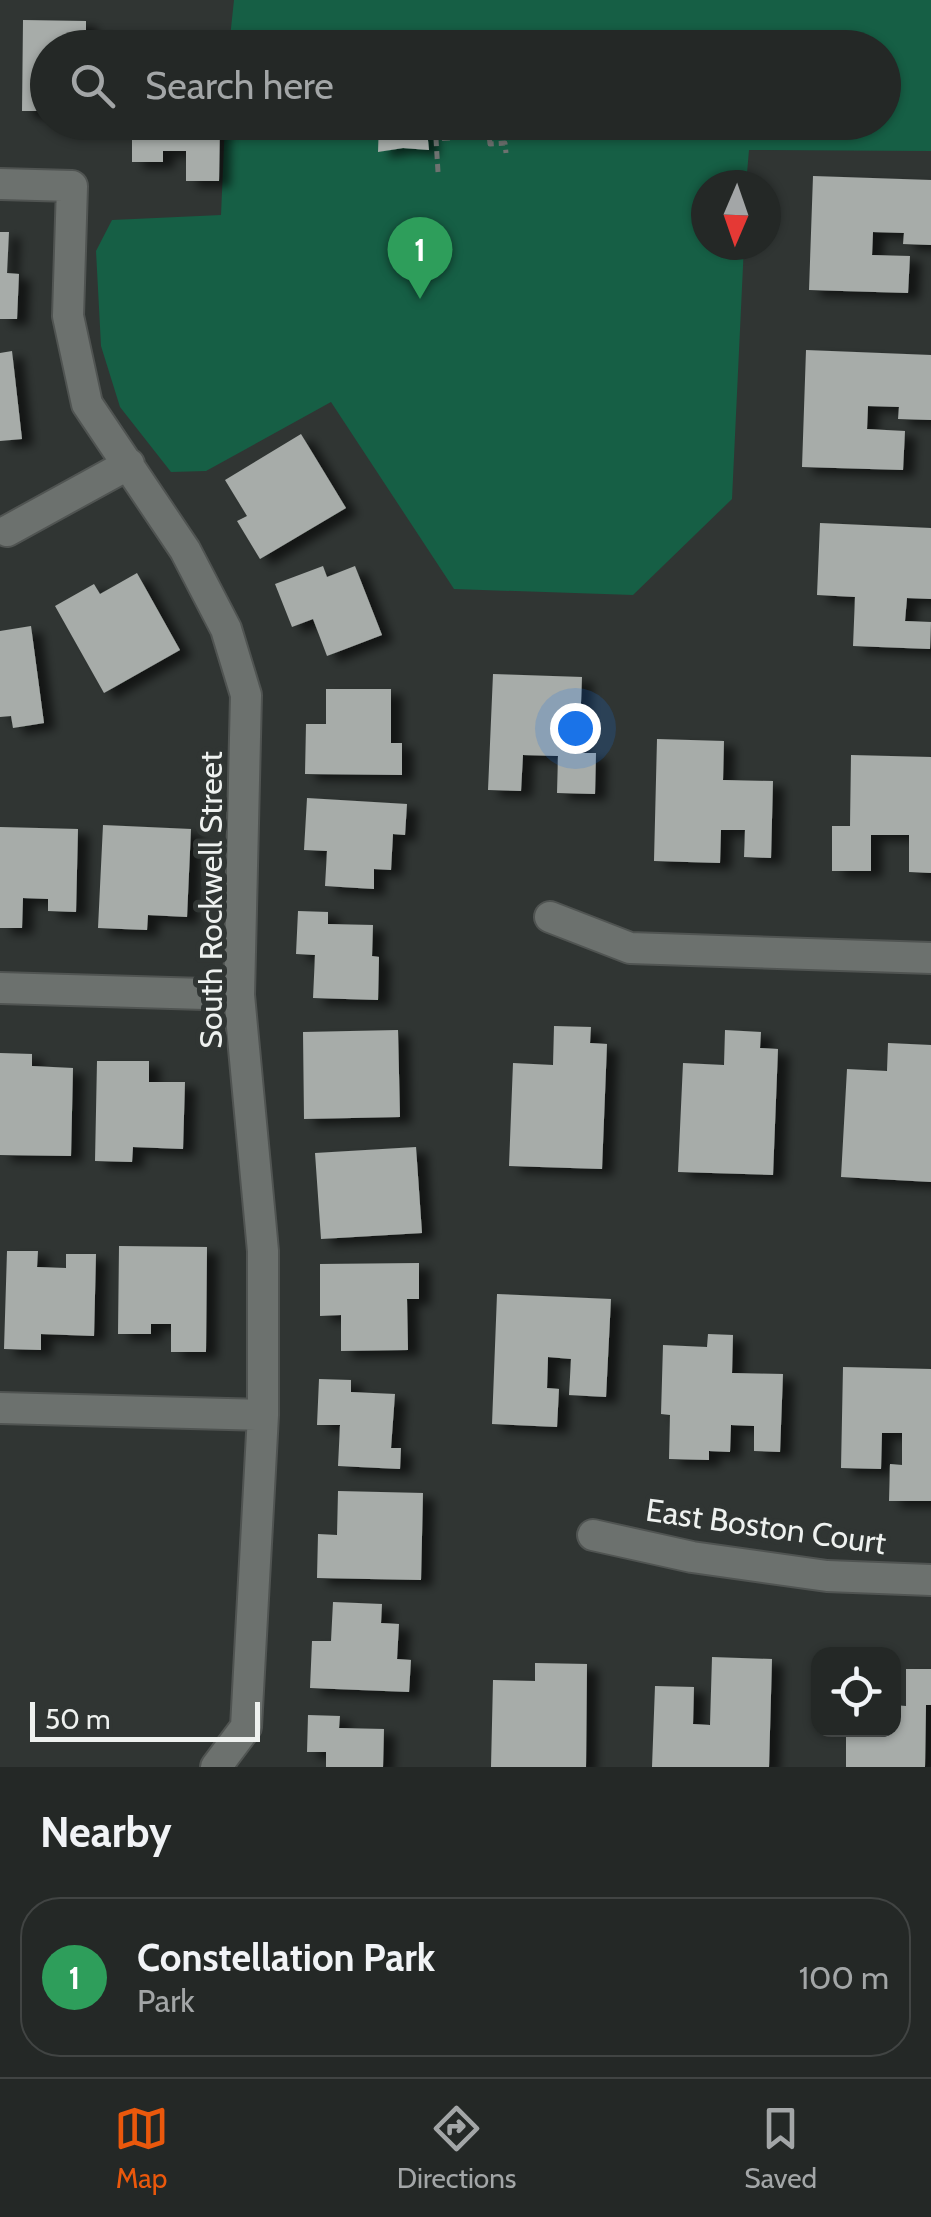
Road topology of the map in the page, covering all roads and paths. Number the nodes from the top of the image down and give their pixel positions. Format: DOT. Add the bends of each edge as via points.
graph roads {
  1 [pos="432,140"];
  2 [pos="505,140"];
  3 [pos="506,153"];
  4 [pos="438,172"];
  5 [pos="0,184"];
  6 [pos="129,464"];
  7 [pos="7,531"];
  8 [pos="550,917"];
  9 [pos="931,958"];
  10 [pos="0,988"];
  11 [pos="239,994"];
  12 [pos="0,1408"];
  13 [pos="263,1415"];
  14 [pos="593,1535"];
  15 [pos="931,1580"];
  16 [pos="216,1767"];
  1 -- 4 [label="path"];
  2 -- 3 [label="path"];
  5 -- 6 [label="street, South Rockwell Street" via="72,186 68,316 87,404"];
  6 -- 7 [label="street"];
  6 -- 11 [label="street, South Rockwell Street" via="226,628 246,695"];
  8 -- 9 [label="street" via="630,948"];
  10 -- 11 [label="street"];
  11 -- 13 [label="street, South Rockwell Street" via="263,1252"];
  12 -- 13 [label="street"];
  13 -- 16 [label="street, South Rockwell Street" via="246,1726"];
  14 -- 15 [label="street, East Boston Court" via="827,1576"];
}
